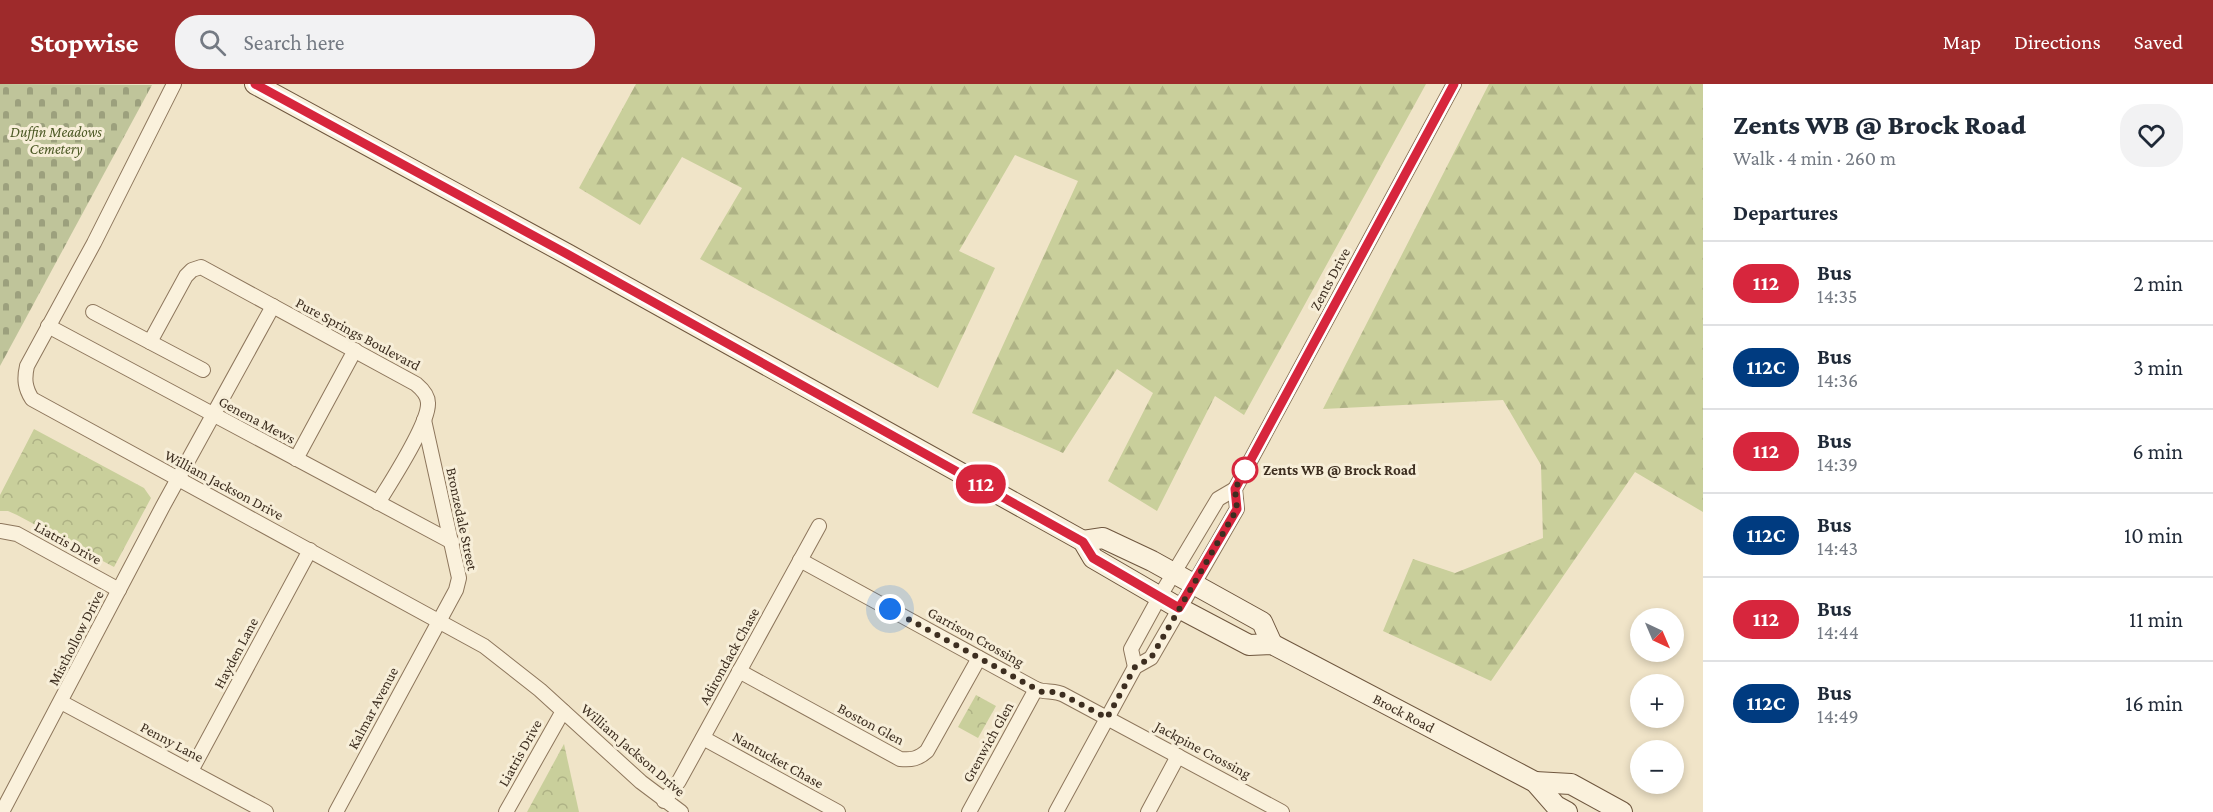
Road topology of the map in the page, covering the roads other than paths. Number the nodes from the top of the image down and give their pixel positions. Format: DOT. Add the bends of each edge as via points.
graph roads {
  1 [pos="174,84"];
  2 [pos="255,84"];
  3 [pos="1454,84"];
  4 [pos="273,306"];
  5 [pos="93,312"];
  6 [pos="48,326"];
  7 [pos="150,342"];
  8 [pos="355,350"];
  9 [pos="203,370"];
  10 [pos="214,416"];
  11 [pos="424,420"];
  12 [pos="296,459"];
  13 [pos="179,479"];
  14 [pos="1235,489"];
  15 [pos="378,503"];
  16 [pos="819,526"];
  17 [pos="0,531"];
  18 [pos="452,542"];
  19 [pos="1083,542"];
  20 [pos="310,550"];
  21 [pos="801,560"];
  22 [pos="1173,572"];
  23 [pos="1194,584"];
  24 [pos="119,590"];
  25 [pos="1160,596"];
  26 [pos="1179,608"];
  27 [pos="439,620"];
  28 [pos="1272,644"];
  29 [pos="979,658"];
  30 [pos="1135,667"];
  31 [pos="739,671"];
  32 [pos="1036,689"];
  33 [pos="61,702"];
  34 [pos="563,711"];
  35 [pos="1107,718"];
  36 [pos="703,738"];
  37 [pos="1178,756"];
  38 [pos="191,771"];
  39 [pos="1536,782"];
  40 [pos="664,801"];
  41 [pos="2,812"];
  42 [pos="266,812"];
  43 [pos="336,812"];
  44 [pos="506,812"];
  45 [pos="681,812"];
  46 [pos="838,812"];
  47 [pos="969,812"];
  48 [pos="1056,812"];
  49 [pos="1148,812"];
  50 [pos="1282,812"];
  51 [pos="1567,812"];
  52 [pos="1622,812"];
  1 -- 6 [label="street, William Jackson Drive"];
  2 -- 19 [label="main road, Brock Road"];
  3 -- 14 [label="street, Zents Drive"];
  4 -- 7 [label="street" via="201,267 186,276"];
  4 -- 8 [label="street, Pure Springs Boulevard"];
  4 -- 10 [label="street, Pure Springs Boulevard"];
  5 -- 7 [label="street"];
  6 -- 10 [label="street, Genena Mews"];
  6 -- 13 [label="street, William Jackson Drive" via="24,378 32,399"];
  7 -- 9 [label="street"];
  8 -- 11 [label="street, Pure Springs Boulevard" via="424,391 428,400"];
  8 -- 12 [label="street"];
  10 -- 12 [label="street, Genena Mews"];
  10 -- 13 [label="street, Pure Springs Boulevard"];
  11 -- 15 [label="street, Pure Springs Boulevard"];
  11 -- 18 [label="street, Bronzedale Street"];
  12 -- 15 [label="street, Genena Mews"];
  13 -- 20 [label="street, William Jackson Drive"];
  13 -- 24 [label="street, Misthollow Drive"];
  14 -- 22 [label="street, Zents Drive" via="1218,499"];
  14 -- 23 [label="street, Zents Drive" via="1237,509"];
  15 -- 18 [label="street, Genena Mews"];
  16 -- 21 [label="street, Adirondack Chase"];
  17 -- 24 [label="street, Liatris Drive" via="17,534"];
  18 -- 27 [label="street, Bronzedale Street" via="459,578"];
  19 -- 22 [label="main road, Brock Road" via="1103,538"];
  19 -- 25 [label="main road, Brock Road" via="1093,558"];
  20 -- 27 [label="street, William Jackson Drive"];
  20 -- 38 [label="street, Hayden Lane"];
  21 -- 29 [label="street, Garrison Crossing"];
  21 -- 31 [label="street, Adirondack Chase"];
  22 -- 23 [label="main road, Brock Road"];
  22 -- 25 [label="street, Zents Drive"];
  23 -- 26 [label="street, Zents Drive"];
  23 -- 28 [label="main road, Brock Road" via="1262,622"];
  24 -- 33 [label="street, Misthollow Drive"];
  25 -- 26 [label="main road, Brock Road"];
  25 -- 30 [label="street, Zents Drive" via="1131,649"];
  26 -- 28 [label="main road, Brock Road" via="1249,645"];
  26 -- 30 [label="street, Zents Drive" via="1151,658"];
  27 -- 34 [label="street, William Jackson Drive" via="484,646"];
  27 -- 43 [label="street, Kalmar Avenue"];
  28 -- 39 [label="main road, Brock Road"];
  29 -- 31 [label="street, Boston Glen" via="927,751 911,759 900,759"];
  29 -- 32 [label="street, Garrison Crossing"];
  30 -- 35 [label="street"];
  31 -- 36 [label="street, Adirondack Chase"];
  32 -- 35 [label="street, Garrison Crossing" via="1057,692"];
  32 -- 47 [label="street, Grenwich Glen"];
  33 -- 38 [label="street, Penny Lane"];
  33 -- 41 [label="street, Misthollow Drive"];
  34 -- 40 [label="street, William Jackson Drive"];
  34 -- 44 [label="street, Liatris Drive"];
  35 -- 37 [label="street, Jackpine Crossing"];
  35 -- 48 [label="street"];
  36 -- 40 [label="street, Adirondack Chase"];
  36 -- 46 [label="street, Nantucket Chase"];
  37 -- 49 [label="street"];
  37 -- 50 [label="street, Jackpine Crossing"];
  38 -- 42 [label="street, Penny Lane"];
  39 -- 51 [label="main road, Brock Road" via="1556,806"];
  39 -- 52 [label="main road, Brock Road" via="1571,784"];
  40 -- 45 [label="street, William Jackson Drive"];
}
